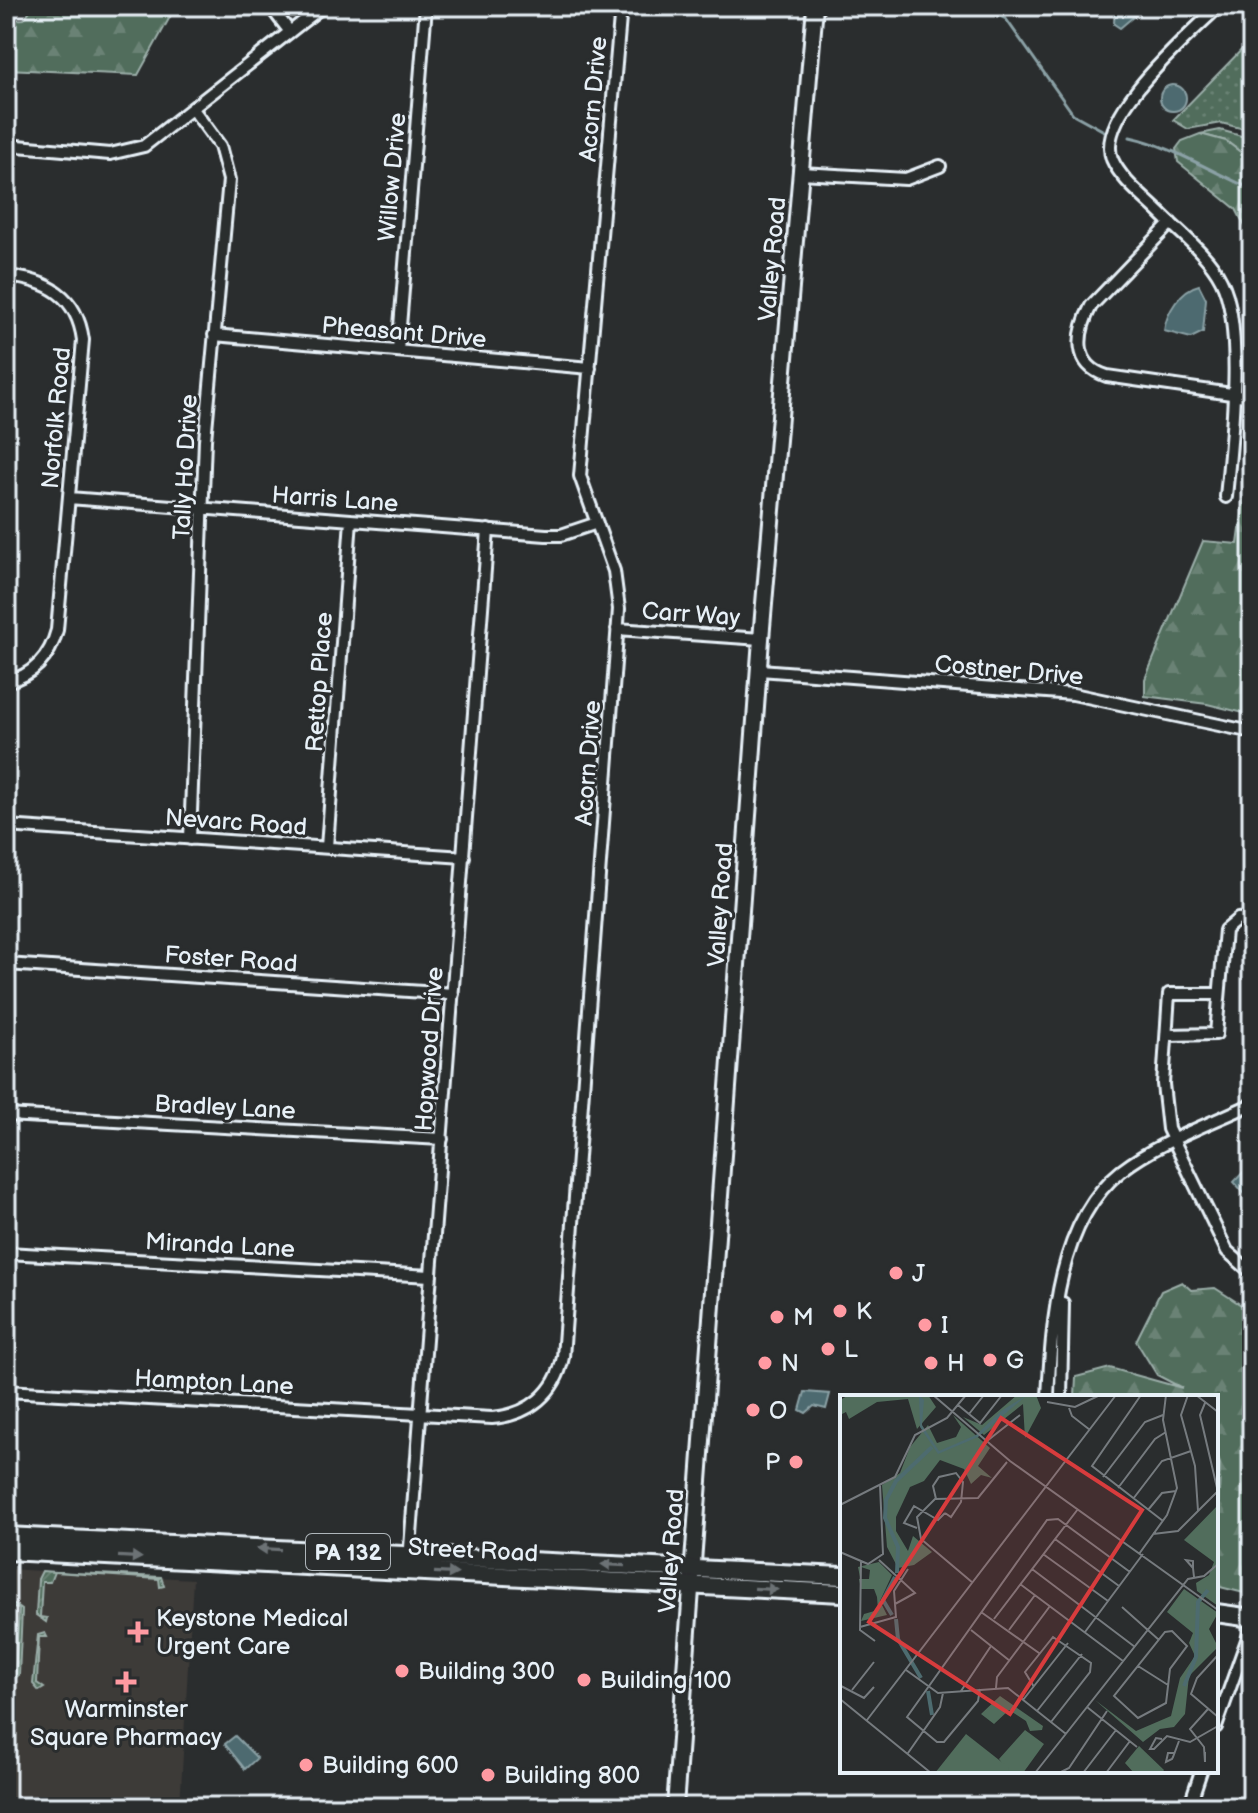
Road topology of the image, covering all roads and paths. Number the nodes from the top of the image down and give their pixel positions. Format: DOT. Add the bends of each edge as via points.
graph roads {
  1 [pos="270,6"];
  2 [pos="323,6"];
  3 [pos="426,6"];
  4 [pos="621,6"];
  5 [pos="815,6"];
  6 [pos="1219,6"];
  7 [pos="290,32"];
  8 [pos="193,109"];
  9 [pos="6,145"];
  10 [pos="940,166"];
  11 [pos="801,173"];
  12 [pos="1171,223"];
  13 [pos="6,276"];
  14 [pos="214,335"];
  15 [pos="398,351"];
  16 [pos="590,368"];
  17 [pos="1234,394"];
  18 [pos="1252,397"];
  19 [pos="1226,497"];
  20 [pos="69,498"];
  21 [pos="203,509"];
  22 [pos="351,520"];
  23 [pos="597,523"];
  24 [pos="488,530"];
  25 [pos="617,629"];
  26 [pos="761,639"];
  27 [pos="760,670"];
  28 [pos="6,682"];
  29 [pos="1252,732"];
  30 [pos="6,826"];
  31 [pos="190,839"];
  32 [pos="327,847"];
  33 [pos="464,857"];
  34 [pos="1252,918"];
  35 [pos="6,964"];
  36 [pos="453,994"];
  37 [pos="1219,994"];
  38 [pos="1168,1035"];
  39 [pos="1252,1104"];
  40 [pos="6,1115"];
  41 [pos="442,1139"];
  42 [pos="1174,1142"];
  43 [pos="6,1253"];
  44 [pos="1252,1273"];
  45 [pos="431,1276"];
  46 [pos="1062,1289"];
  47 [pos="6,1391"];
  48 [pos="1048,1395"];
  49 [pos="1061,1395"];
  50 [pos="421,1413"];
  51 [pos="6,1536"];
  52 [pos="6,1551"];
  53 [pos="409,1563"];
  54 [pos="840,1576"];
  55 [pos="690,1577"];
  56 [pos="840,1593"];
  57 [pos="1218,1613"];
  58 [pos="1252,1618"];
  59 [pos="1252,1626"];
  60 [pos="1218,1721"];
  61 [pos="1200,1773"];
  62 [pos="675,1807"];
  63 [pos="1189,1807"];
  1 -- 7 [label="street"];
  2 -- 7 [label="street"];
  3 -- 15 [label="street, Willow Drive"];
  4 -- 16 [label="street, Acorn Drive"];
  5 -- 11 [label="street, Valley Road"];
  6 -- 12 [label="street" via="1121,109 1109,142 1122,175"];
  7 -- 8 [label="street"];
  8 -- 9 [label="street" via="147,143 120,153"];
  8 -- 14 [label="street, Tally Ho Drive" via="220,146 229,180"];
  10 -- 11 [label="street" via="906,179"];
  11 -- 26 [label="street, Valley Road"];
  12 -- 17 [label="street" via="1213,267 1227,295"];
  12 -- 17 [label="street" via="1091,306 1081,344 1084,361 1107,376"];
  13 -- 20 [label="street, Norfolk Road" via="57,290 81,326"];
  14 -- 15 [label="street, Pheasant Drive"];
  14 -- 21 [label="street, Tally Ho Drive"];
  15 -- 16 [label="street, Pheasant Drive"];
  16 -- 23 [label="street, Acorn Drive" via="580,476"];
  17 -- 18 [label="street"];
  17 -- 19 [label="street"];
  20 -- 21 [label="street, Harris Lane"];
  20 -- 28 [label="street, Norfolk Road" via="53,643 31,672"];
  21 -- 22 [label="street, Harris Lane"];
  21 -- 31 [label="street, Tally Ho Drive"];
  22 -- 24 [label="street, Harris Lane"];
  22 -- 32 [label="street, Rettop Place"];
  23 -- 24 [label="street, Harris Lane" via="561,535"];
  23 -- 25 [label="street, Acorn Drive" via="618,586"];
  24 -- 33 [label="street, Hopwood Drive"];
  25 -- 26 [label="street, Carr Way"];
  25 -- 50 [label="street, Acorn Drive" via="561,1366 544,1396 512,1415"];
  26 -- 27 [label="street, Valley Road"];
  27 -- 29 [label="street, Costner Drive" via="1073,694"];
  27 -- 55 [label="street, Valley Road"];
  30 -- 31 [label="street, Nevarc Road"];
  31 -- 32 [label="street, Nevarc Road"];
  32 -- 33 [label="street, Nevarc Road"];
  33 -- 36 [label="street, Hopwood Drive"];
  34 -- 37 [label="street" via="1231,922 1225,930"];
  35 -- 36 [label="street, Foster Road"];
  36 -- 41 [label="street, Hopwood Drive"];
  37 -- 38 [label="street" via="1216,1034"];
  37 -- 38 [label="street" via="1169,994"];
  38 -- 42 [label="street" via="1165,1116"];
  39 -- 42 [label="street"];
  40 -- 41 [label="street, Bradley Lane"];
  41 -- 45 [label="street, Hopwood Drive"];
  42 -- 44 [label="street" via="1227,1251"];
  42 -- 46 [label="street" via="1123,1170 1099,1193 1075,1233"];
  43 -- 45 [label="street, Miranda Lane"];
  45 -- 50 [label="street, Hopwood Drive"];
  46 -- 48 [label="street" via="1051,1341"];
  46 -- 49 [label="street"];
  47 -- 50 [label="street, Hampton Lane"];
  50 -- 53 [label="street, Hopwood Drive"];
  53 -- 51 [label="main road, Street Road / PA 132, one-way"];
  52 -- 53 [label="main road, Street Road / PA 132, one-way"];
  53 -- 55 [label="main road, Street Road / PA 132"];
  54 -- 55 [label="main road, Street Road / PA 132"];
  55 -- 56 [label="main road, Street Road / PA 132, one-way"];
  55 -- 62 [label="street, Valley Road"];
  57 -- 58 [label="main road"];
  59 -- 60 [label="street"];
  61 -- 63 [label="street"];
}
